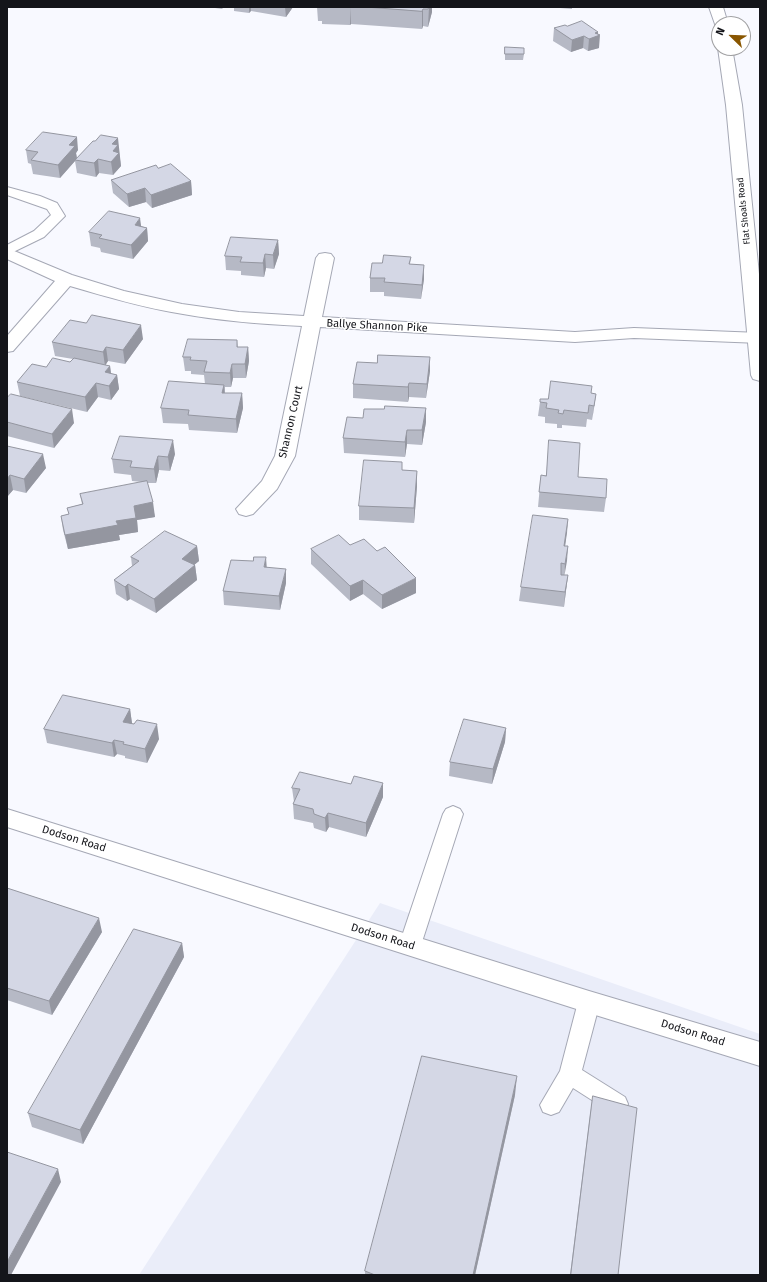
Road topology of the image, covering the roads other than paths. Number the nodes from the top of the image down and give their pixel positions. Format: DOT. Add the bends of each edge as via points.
graph roads {
  1 [pos="726,56"];
  2 [pos="7,191"];
  3 [pos="7,252"];
  4 [pos="325,258"];
  5 [pos="66,279"];
  6 [pos="312,322"];
  7 [pos="758,338"];
  8 [pos="7,347"];
  9 [pos="760,374"];
  10 [pos="246,509"];
  11 [pos="453,814"];
  12 [pos="7,818"];
  13 [pos="410,945"];
  14 [pos="589,1002"];
  15 [pos="760,1054"];
  16 [pos="570,1074"];
  17 [pos="617,1104"];
  18 [pos="551,1105"];
  1 -- 7 [label="street, Flat Shoals Road" via="734,105"];
  2 -- 3 [label="lane" via="52,206 58,216 39,234"];
  3 -- 5 [label="street, Ballye Shannon Pike"];
  4 -- 6 [label="street, Shannon Court"];
  5 -- 6 [label="street, Ballye Shannon Pike" via="182,309 239,317"];
  5 -- 8 [label="street"];
  6 -- 7 [label="street, Ballye Shannon Pike" via="575,337 634,333"];
  6 -- 10 [label="street, Shannon Court" via="285,456 270,484"];
  7 -- 9 [label="street, Flat Shoals Road"];
  11 -- 13 [label="lane"];
  12 -- 13 [label="street, Dodson Road"];
  13 -- 14 [label="street, Dodson Road"];
  14 -- 15 [label="street, Dodson Road"];
  14 -- 16 [label="lane"];
  16 -- 17 [label="lane"];
  16 -- 18 [label="lane"];
}
